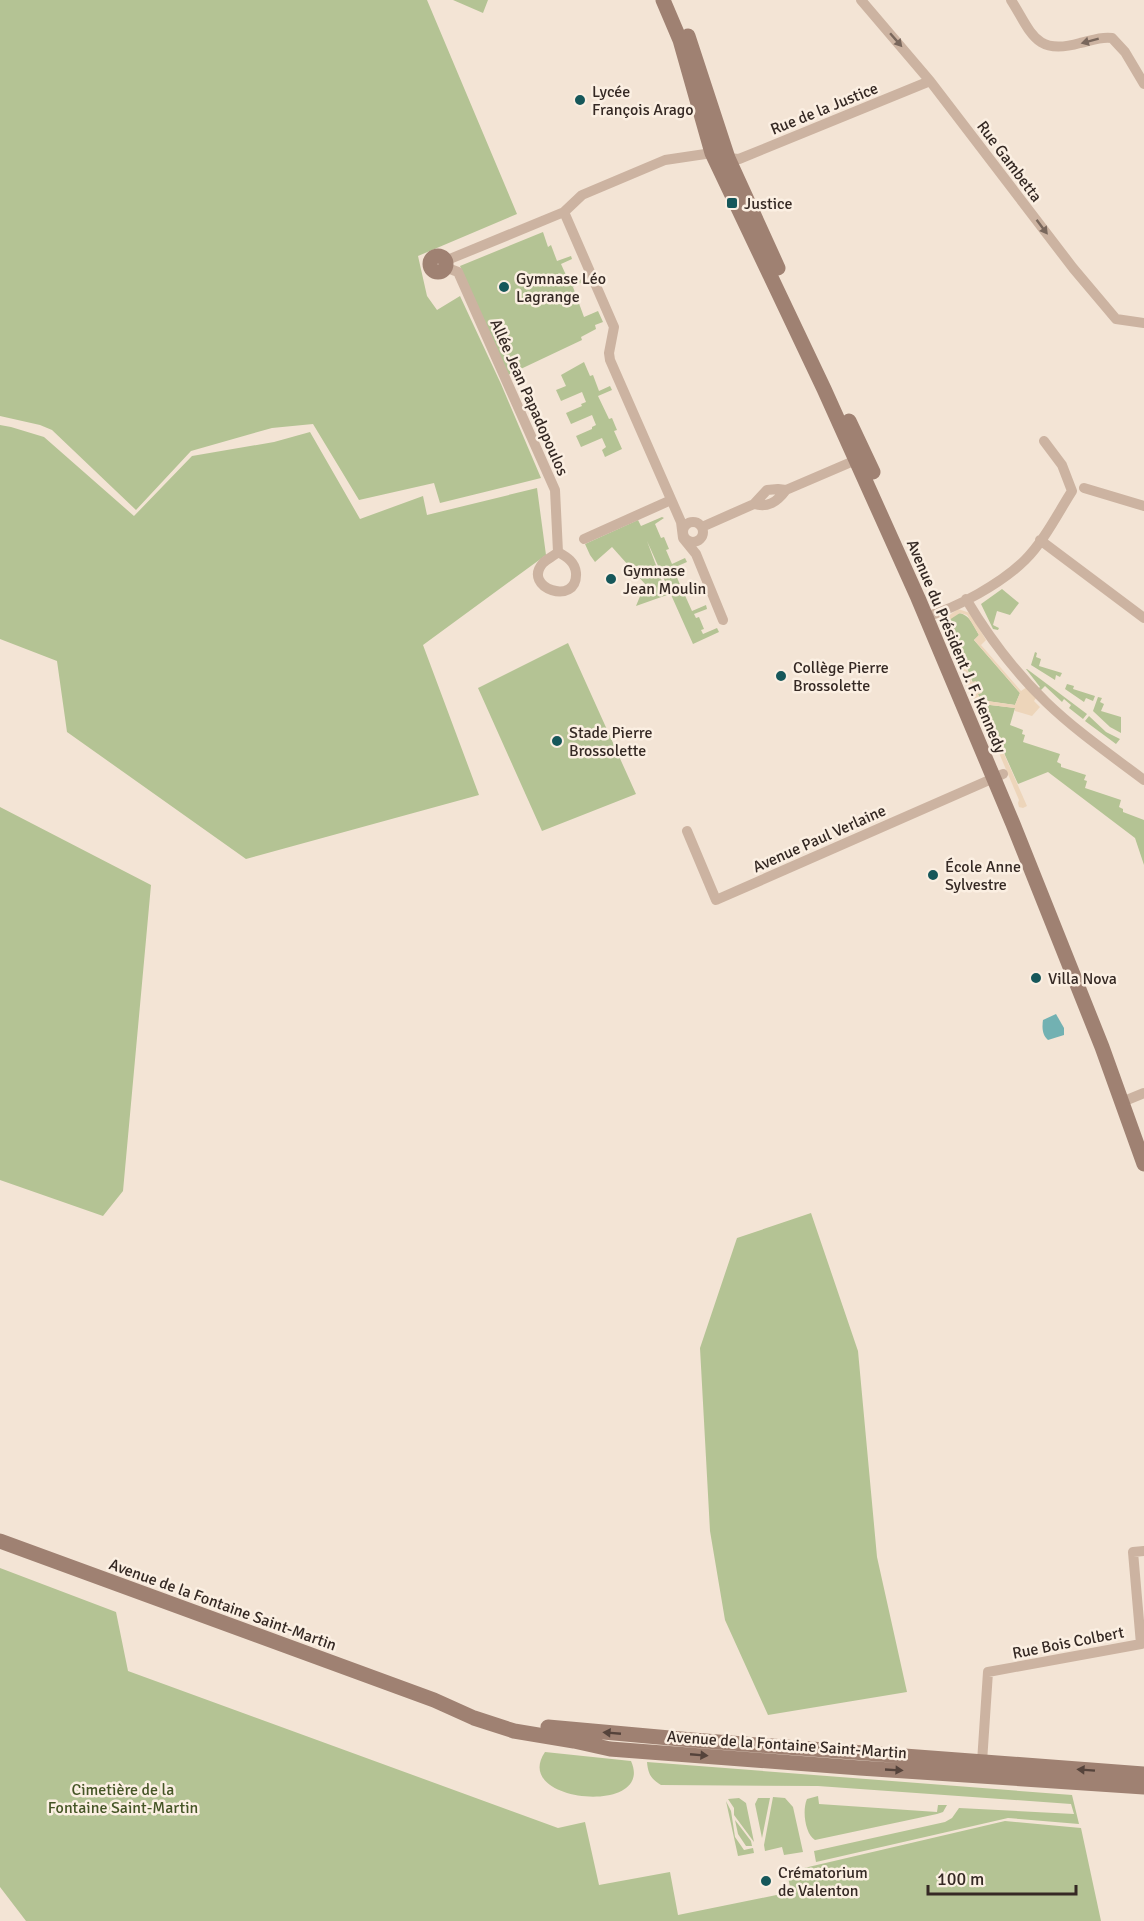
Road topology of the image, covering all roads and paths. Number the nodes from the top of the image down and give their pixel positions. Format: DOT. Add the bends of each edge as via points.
graph roads {
  1 [pos="663,0"];
  2 [pos="673,0"];
  3 [pos="861,0"];
  4 [pos="1011,0"];
  5 [pos="930,81"];
  6 [pos="1144,84"];
  7 [pos="712,153"];
  8 [pos="728,158"];
  9 [pos="564,212"];
  10 [pos="1144,324"];
  11 [pos="1044,441"];
  12 [pos="856,460"];
  13 [pos="1084,488"];
  14 [pos="671,500"];
  15 [pos="1144,506"];
  16 [pos="702,527"];
  17 [pos="682,533"];
  18 [pos="584,539"];
  19 [pos="1040,540"];
  20 [pos="698,541"];
  21 [pos="558,552"];
  22 [pos="696,554"];
  23 [pos="966,599"];
  24 [pos="930,615"];
  25 [pos="1144,618"];
  26 [pos="723,620"];
  27 [pos="998,776"];
  28 [pos="1144,780"];
  29 [pos="687,831"];
  30 [pos="1132,1098"];
  31 [pos="1144,1133"];
  32 [pos="1144,1164"];
  33 [pos="0,1541"];
  34 [pos="1144,1551"];
  35 [pos="434,1700"];
  36 [pos="692,1740"];
  37 [pos="641,1751"];
  38 [pos="927,1765"];
  39 [pos="982,1769"];
  40 [pos="1144,1774"];
  41 [pos="1144,1787"];
  1 -- 7 [label="main road, Avenue du Président J. F. Kennedy" via="680,40"];
  2 -- 8 [label="main road, Avenue du Président J. F. Kennedy" via="698,62"];
  3 -- 5 [label="street, Rue Gambetta, one-way"];
  6 -- 4 [label="street, one-way" via="1112,38 1048,47 1034,37"];
  5 -- 8 [label="street, Rue de la Justice" via="739,159"];
  5 -- 10 [label="street, Rue Gambetta, one-way" via="1116,319"];
  7 -- 8 [label="street"];
  7 -- 9 [label="street" via="665,160 582,195"];
  7 -- 12 [label="main road, Avenue du Président J. F. Kennedy"];
  8 -- 24 [label="main road, Avenue du Président J. F. Kennedy" via="862,446"];
  9 -- 14 [label="street" via="614,327 610,360"];
  9 -- 21 [label="street, Allée Jean Papadopoulos" via="445,264 458,272 555,490"];
  11 -- 19 [label="street" via="1062,465 1072,491"];
  12 -- 16 [label="street" via="786,490 767,490 754,504"];
  12 -- 24 [label="main road, Avenue du Président J. F. Kennedy"];
  13 -- 15 [label="street"];
  14 -- 17 [label="street"];
  14 -- 18 [label="street"];
  16 -- 17 [label="street" via="691,521 684,525"];
  16 -- 20 [label="street"];
  17 -- 20 [label="street" via="686,540"];
  17 -- 22 [label="street"];
  19 -- 23 [label="street" via="1026,559"];
  19 -- 25 [label="street"];
  20 -- 22 [label="street"];
  22 -- 26 [label="street"];
  23 -- 24 [label="street"];
  23 -- 28 [label="street" via="985,631 1045,701"];
  24 -- 27 [label="main road, Avenue du Président J. F. Kennedy"];
  27 -- 29 [label="street, Avenue Paul Verlaine" via="716,900"];
  27 -- 30 [label="main road, Avenue du Président J. F. Kennedy"];
  30 -- 31 [label="main road, Avenue du Président J. F. Kennedy"];
  30 -- 32 [label="main road, Avenue du Président J. F. Kennedy"];
  33 -- 35 [label="main road, Avenue de la Fontaine Saint-Martin"];
  34 -- 39 [label="street, Rue Bois Colbert" via="1133,1552 1141,1644 988,1672"];
  36 -- 35 [label="main road, Avenue de la Fontaine Saint-Martin, one-way" via="524,1725"];
  35 -- 37 [label="main road, Avenue de la Fontaine Saint-Martin" via="514,1731"];
  36 -- 37 [label="main road" via="649,1740"];
  36 -- 38 [label="main road, Avenue de la Fontaine Saint-Martin"];
  37 -- 38 [label="main road, Avenue de la Fontaine Saint-Martin, one-way"];
  38 -- 39 [label="main road, Avenue de la Fontaine Saint-Martin"];
  40 -- 39 [label="main road, Avenue de la Fontaine Saint-Martin, one-way"];
  39 -- 41 [label="main road, Avenue de la Fontaine Saint-Martin"];
}
